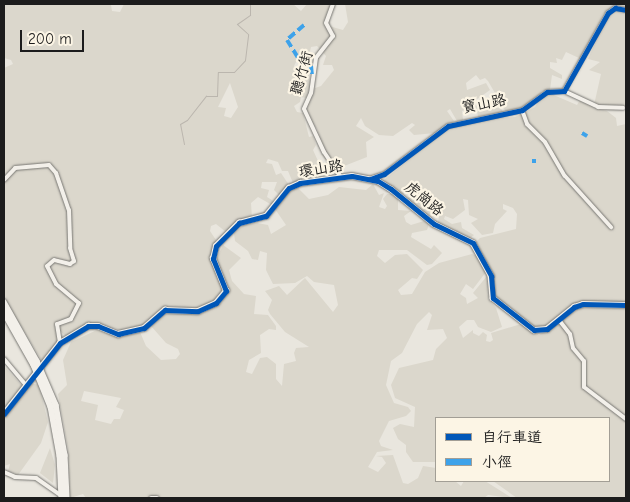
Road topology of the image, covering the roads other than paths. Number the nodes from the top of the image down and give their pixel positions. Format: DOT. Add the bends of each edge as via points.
graph roads {
  1 [pos="333,4"];
  2 [pos="626,10"];
  3 [pos="564,92"];
  4 [pos="623,108"];
  5 [pos="522,110"];
  6 [pos="384,174"];
  7 [pos="341,177"];
  8 [pos="370,179"];
  9 [pos="4,180"];
  10 [pos="382,184"];
  11 [pos="611,227"];
  12 [pos="4,304"];
  13 [pos="626,305"];
  14 [pos="4,312"];
  15 [pos="4,316"];
  16 [pos="559,320"];
  17 [pos="22,340"];
  18 [pos="60,343"];
  19 [pos="4,359"];
  20 [pos="38,371"];
  21 [pos="26,385"];
  22 [pos="4,414"];
  23 [pos="626,419"];
  24 [pos="4,472"];
  25 [pos="63,498"];
  26 [pos="151,498"];
  27 [pos="157,498"];
  1 -- 7 [label="street, 聽竹街" via="326,23 333,36 318,53 304,109 324,152"];
  2 -- 3 [label="street" via="615,8 608,13"];
  3 -- 4 [label="street" via="598,107"];
  3 -- 5 [label="street, 寶山路" via="547,92"];
  5 -- 6 [label="street, 寶山路" via="448,126"];
  5 -- 11 [label="street" via="527,124 545,142 565,176"];
  6 -- 8 [label="street, 寶山路"];
  6 -- 10 [label="street"];
  7 -- 8 [label="main road, 環山路"];
  7 -- 18 [label="main road, 環山路" via="293,186 266,216 233,227 213,252 226,291 216,303 198,311 165,310 144,328 118,334 98,326 88,326"];
  8 -- 10 [label="main road, 環山路"];
  9 -- 18 [label="street" via="15,168 49,165 56,173 69,210 70,248 74,261 70,264 54,260 47,266 56,284 79,304 71,319 57,324"];
  10 -- 16 [label="main road, 虎崗路" via="434,224 473,243 491,276 493,298 518,321 538,331"];
  12 -- 17 [label="main road"];
  13 -- 16 [label="main road, 虎崗路" via="583,304"];
  14 -- 17 [label="main road"];
  15 -- 17 [label="main road"];
  16 -- 23 [label="street" via="570,334 573,348 584,361 584,387"];
  17 -- 20 [label="main road"];
  18 -- 20 [label="main road, 環山路"];
  19 -- 21 [label="street"];
  20 -- 21 [label="main road, 環山路"];
  20 -- 25 [label="main road" via="58,435"];
  21 -- 22 [label="main road, 環山路"];
  24 -- 25 [label="street" via="16,477 36,478"];
  26 -- 27 [label="street"];
}
